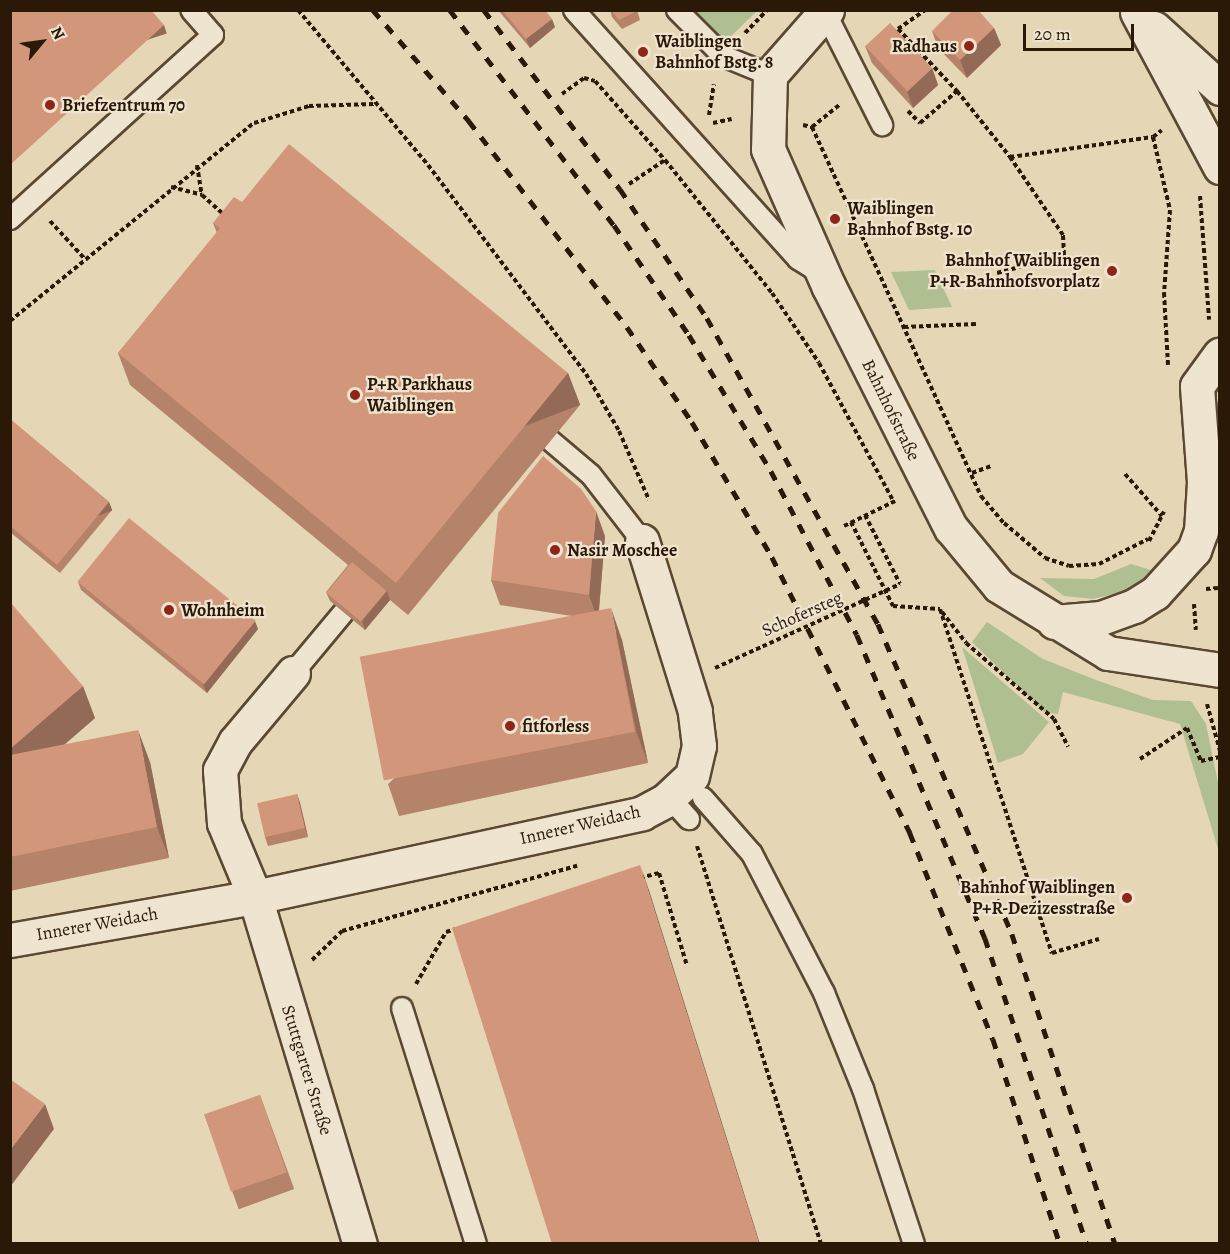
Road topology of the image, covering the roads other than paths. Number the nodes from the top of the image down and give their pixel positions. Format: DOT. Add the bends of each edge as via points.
graph roads {
  1 [pos="191,10"];
  2 [pos="574,10"];
  3 [pos="677,10"];
  4 [pos="826,11"];
  5 [pos="1136,11"];
  6 [pos="770,75"];
  7 [pos="1220,88"];
  8 [pos="882,125"];
  9 [pos="1220,167"];
  10 [pos="10,219"];
  11 [pos="824,276"];
  12 [pos="1220,354"];
  13 [pos="551,441"];
  14 [pos="642,541"];
  15 [pos="343,613"];
  16 [pos="1054,622"];
  17 [pos="293,672"];
  18 [pos="1212,684"];
  19 [pos="703,798"];
  20 [pos="255,897"];
  21 [pos="10,940"];
  22 [pos="402,1008"];
  23 [pos="360,1244"];
  24 [pos="476,1244"];
  25 [pos="914,1244"];
  1 -- 10 [label="lane" via="213,35"];
  2 -- 11 [label="lane" via="798,259"];
  3 -- 6 [label="lane" via="723,56"];
  4 -- 6 [label="street"];
  4 -- 8 [label="lane"];
  5 -- 7 [label="street"];
  5 -- 9 [label="street"];
  6 -- 11 [label="street, Bahnhofstraße" via="768,149"];
  11 -- 16 [label="street, Bahnhofstraße" via="951,528 999,586"];
  12 -- 16 [label="street" via="1197,386 1203,482 1201,531 1194,549 1155,593 1134,606 1101,618"];
  13 -- 14 [label="lane" via="591,475"];
  14 -- 20 [label="street, Innerer Weidach" via="695,711 699,746 679,808"];
  15 -- 17 [label="lane"];
  16 -- 18 [label="street, Bahnhofstraße" via="1108,653"];
  17 -- 20 [label="street" via="235,742 220,770 224,823"];
  19 -- 25 [label="lane" via="752,854 824,993 863,1089"];
  20 -- 21 [label="street, Innerer Weidach"];
  20 -- 23 [label="street, Stuttgarter Straße"];
  22 -- 24 [label="lane"];
}
